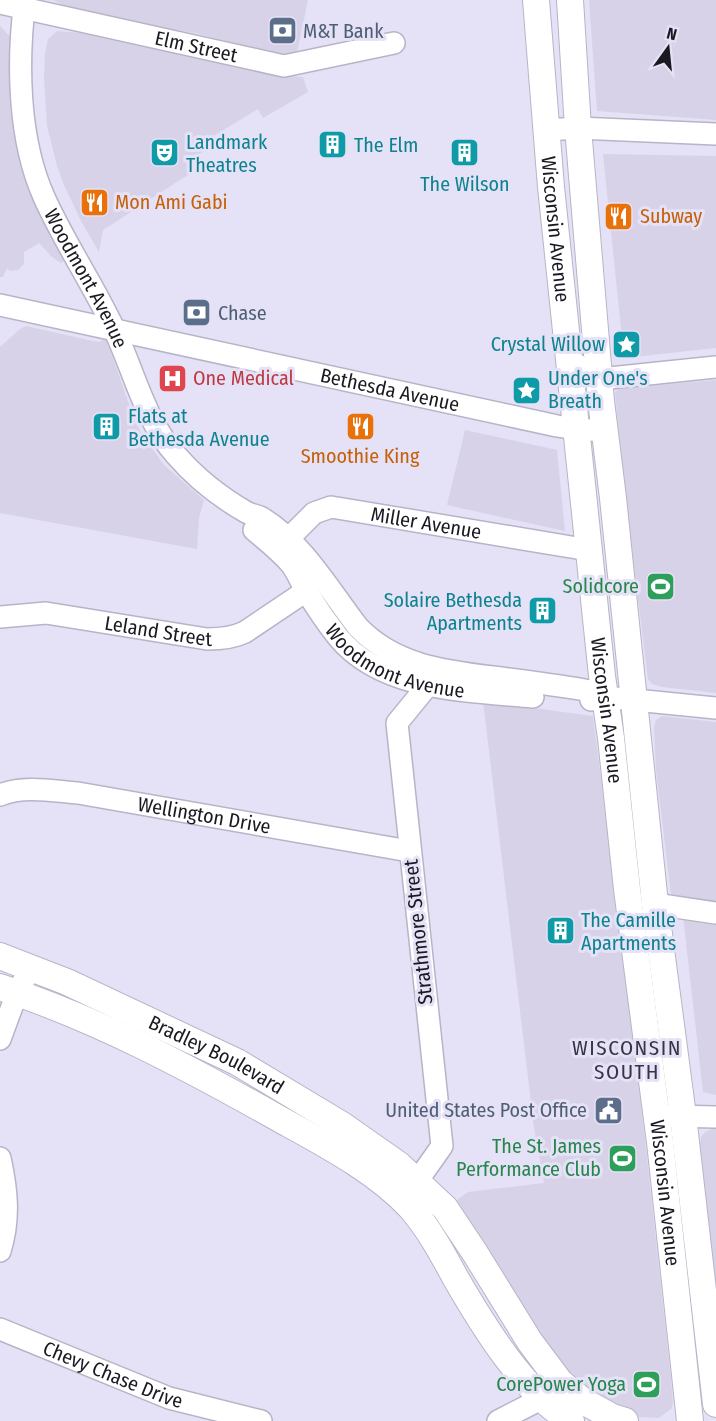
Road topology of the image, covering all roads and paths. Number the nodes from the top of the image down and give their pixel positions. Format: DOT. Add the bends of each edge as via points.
graph roads {
  1 [pos="570,0"];
  2 [pos="538,1"];
  3 [pos="0,3"];
  4 [pos="24,4"];
  5 [pos="394,43"];
  6 [pos="578,128"];
  7 [pos="546,129"];
  8 [pos="716,134"];
  9 [pos="0,305"];
  10 [pos="114,329"];
  11 [pos="568,359"];
  12 [pos="716,367"];
  13 [pos="600,379"];
  14 [pos="576,429"];
  15 [pos="604,431"];
  16 [pos="282,544"];
  17 [pos="589,549"];
  18 [pos="306,591"];
  19 [pos="0,617"];
  20 [pos="418,664"];
  21 [pos="403,679"];
  22 [pos="428,686"];
  23 [pos="605,698"];
  24 [pos="633,699"];
  25 [pos="716,708"];
  26 [pos="0,795"];
  27 [pos="409,851"];
  28 [pos="655,904"];
  29 [pos="716,913"];
  30 [pos="0,956"];
  31 [pos="31,967"];
  32 [pos="9,990"];
  33 [pos="0,1039"];
  34 [pos="656,1116"];
  35 [pos="683,1116"];
  36 [pos="716,1117"];
  37 [pos="0,1158"];
  38 [pos="367,1171"];
  39 [pos="418,1180"];
  40 [pos="412,1210"];
  41 [pos="0,1251"];
  42 [pos="0,1329"];
  43 [pos="543,1398"];
  44 [pos="716,1404"];
  45 [pos="261,1421"];
  46 [pos="498,1421"];
  47 [pos="571,1421"];
  48 [pos="625,1421"];
  49 [pos="690,1421"];
  1 -- 6 [label="main road, Wisconsin Avenue"];
  2 -- 7 [label="main road, Wisconsin Avenue"];
  3 -- 4 [label="street, Elm Street"];
  4 -- 5 [label="street, Elm Street" via="284,66"];
  4 -- 10 [label="street, Woodmont Avenue" via="22,86 26,141 32,164 57,224"];
  6 -- 7 [label="street"];
  6 -- 8 [label="street"];
  6 -- 13 [label="main road, Wisconsin Avenue"];
  7 -- 11 [label="main road, Wisconsin Avenue"];
  9 -- 10 [label="street, Bethesda Avenue"];
  10 -- 14 [label="street, Bethesda Avenue"];
  10 -- 16 [label="street, Woodmont Avenue" via="161,436 193,473 248,514 261,518"];
  11 -- 13 [label="street"];
  11 -- 14 [label="main road, Wisconsin Avenue"];
  12 -- 13 [label="street"];
  13 -- 15 [label="main road, Wisconsin Avenue"];
  14 -- 15 [label="street, Bethesda Avenue"];
  14 -- 17 [label="main road, Wisconsin Avenue"];
  15 -- 24 [label="main road, Wisconsin Avenue"];
  16 -- 17 [label="street, Miller Avenue" via="314,513 332,507"];
  16 -- 18 [label="street, Woodmont Avenue"];
  16 -- 20 [label="street, Woodmont Avenue" via="303,555 365,635"];
  17 -- 23 [label="main road, Wisconsin Avenue"];
  18 -- 19 [label="street, Leland Street" via="245,632 223,639 46,612"];
  18 -- 21 [label="street, Woodmont Avenue" via="350,649 378,669"];
  20 -- 21 [label="street"];
  20 -- 23 [label="street, Woodmont Avenue" via="443,671 585,690"];
  21 -- 22 [label="street, Woodmont Avenue"];
  22 -- 23 [label="street, Woodmont Avenue" via="562,699"];
  22 -- 27 [label="street, Strathmore Street" via="397,723"];
  23 -- 24 [label="street, Woodmont Avenue"];
  23 -- 34 [label="main road, Wisconsin Avenue"];
  24 -- 25 [label="street"];
  24 -- 28 [label="main road, Wisconsin Avenue"];
  26 -- 27 [label="street, Wellington Drive" via="38,789 78,793"];
  27 -- 39 [label="street, Strathmore Street" via="442,1146"];
  28 -- 29 [label="street"];
  28 -- 35 [label="main road, Wisconsin Avenue"];
  30 -- 31 [label="main road, Bradley Boulevard"];
  31 -- 32 [label="street"];
  31 -- 39 [label="main road, Bradley Boulevard" via="237,1062 342,1125"];
  32 -- 33 [label="street"];
  32 -- 38 [label="main road, Bradley Boulevard" via="141,1044"];
  34 -- 35 [label="street"];
  34 -- 49 [label="main road, Wisconsin Avenue"];
  35 -- 36 [label="street"];
  35 -- 44 [label="main road, Wisconsin Avenue"];
  37 -- 41 [label="street" via="8,1207"];
  38 -- 39 [label="main road" via="399,1181"];
  38 -- 40 [label="main road, Bradley Boulevard"];
  39 -- 40 [label="street"];
  39 -- 48 [label="main road, Bradley Boulevard" via="445,1208 560,1382 583,1401"];
  40 -- 43 [label="main road, Bradley Boulevard" via="506,1356"];
  42 -- 45 [label="street, Chevy Chase Drive" via="169,1398"];
  43 -- 46 [label="street"];
  43 -- 47 [label="main road, Bradley Boulevard"];
}
